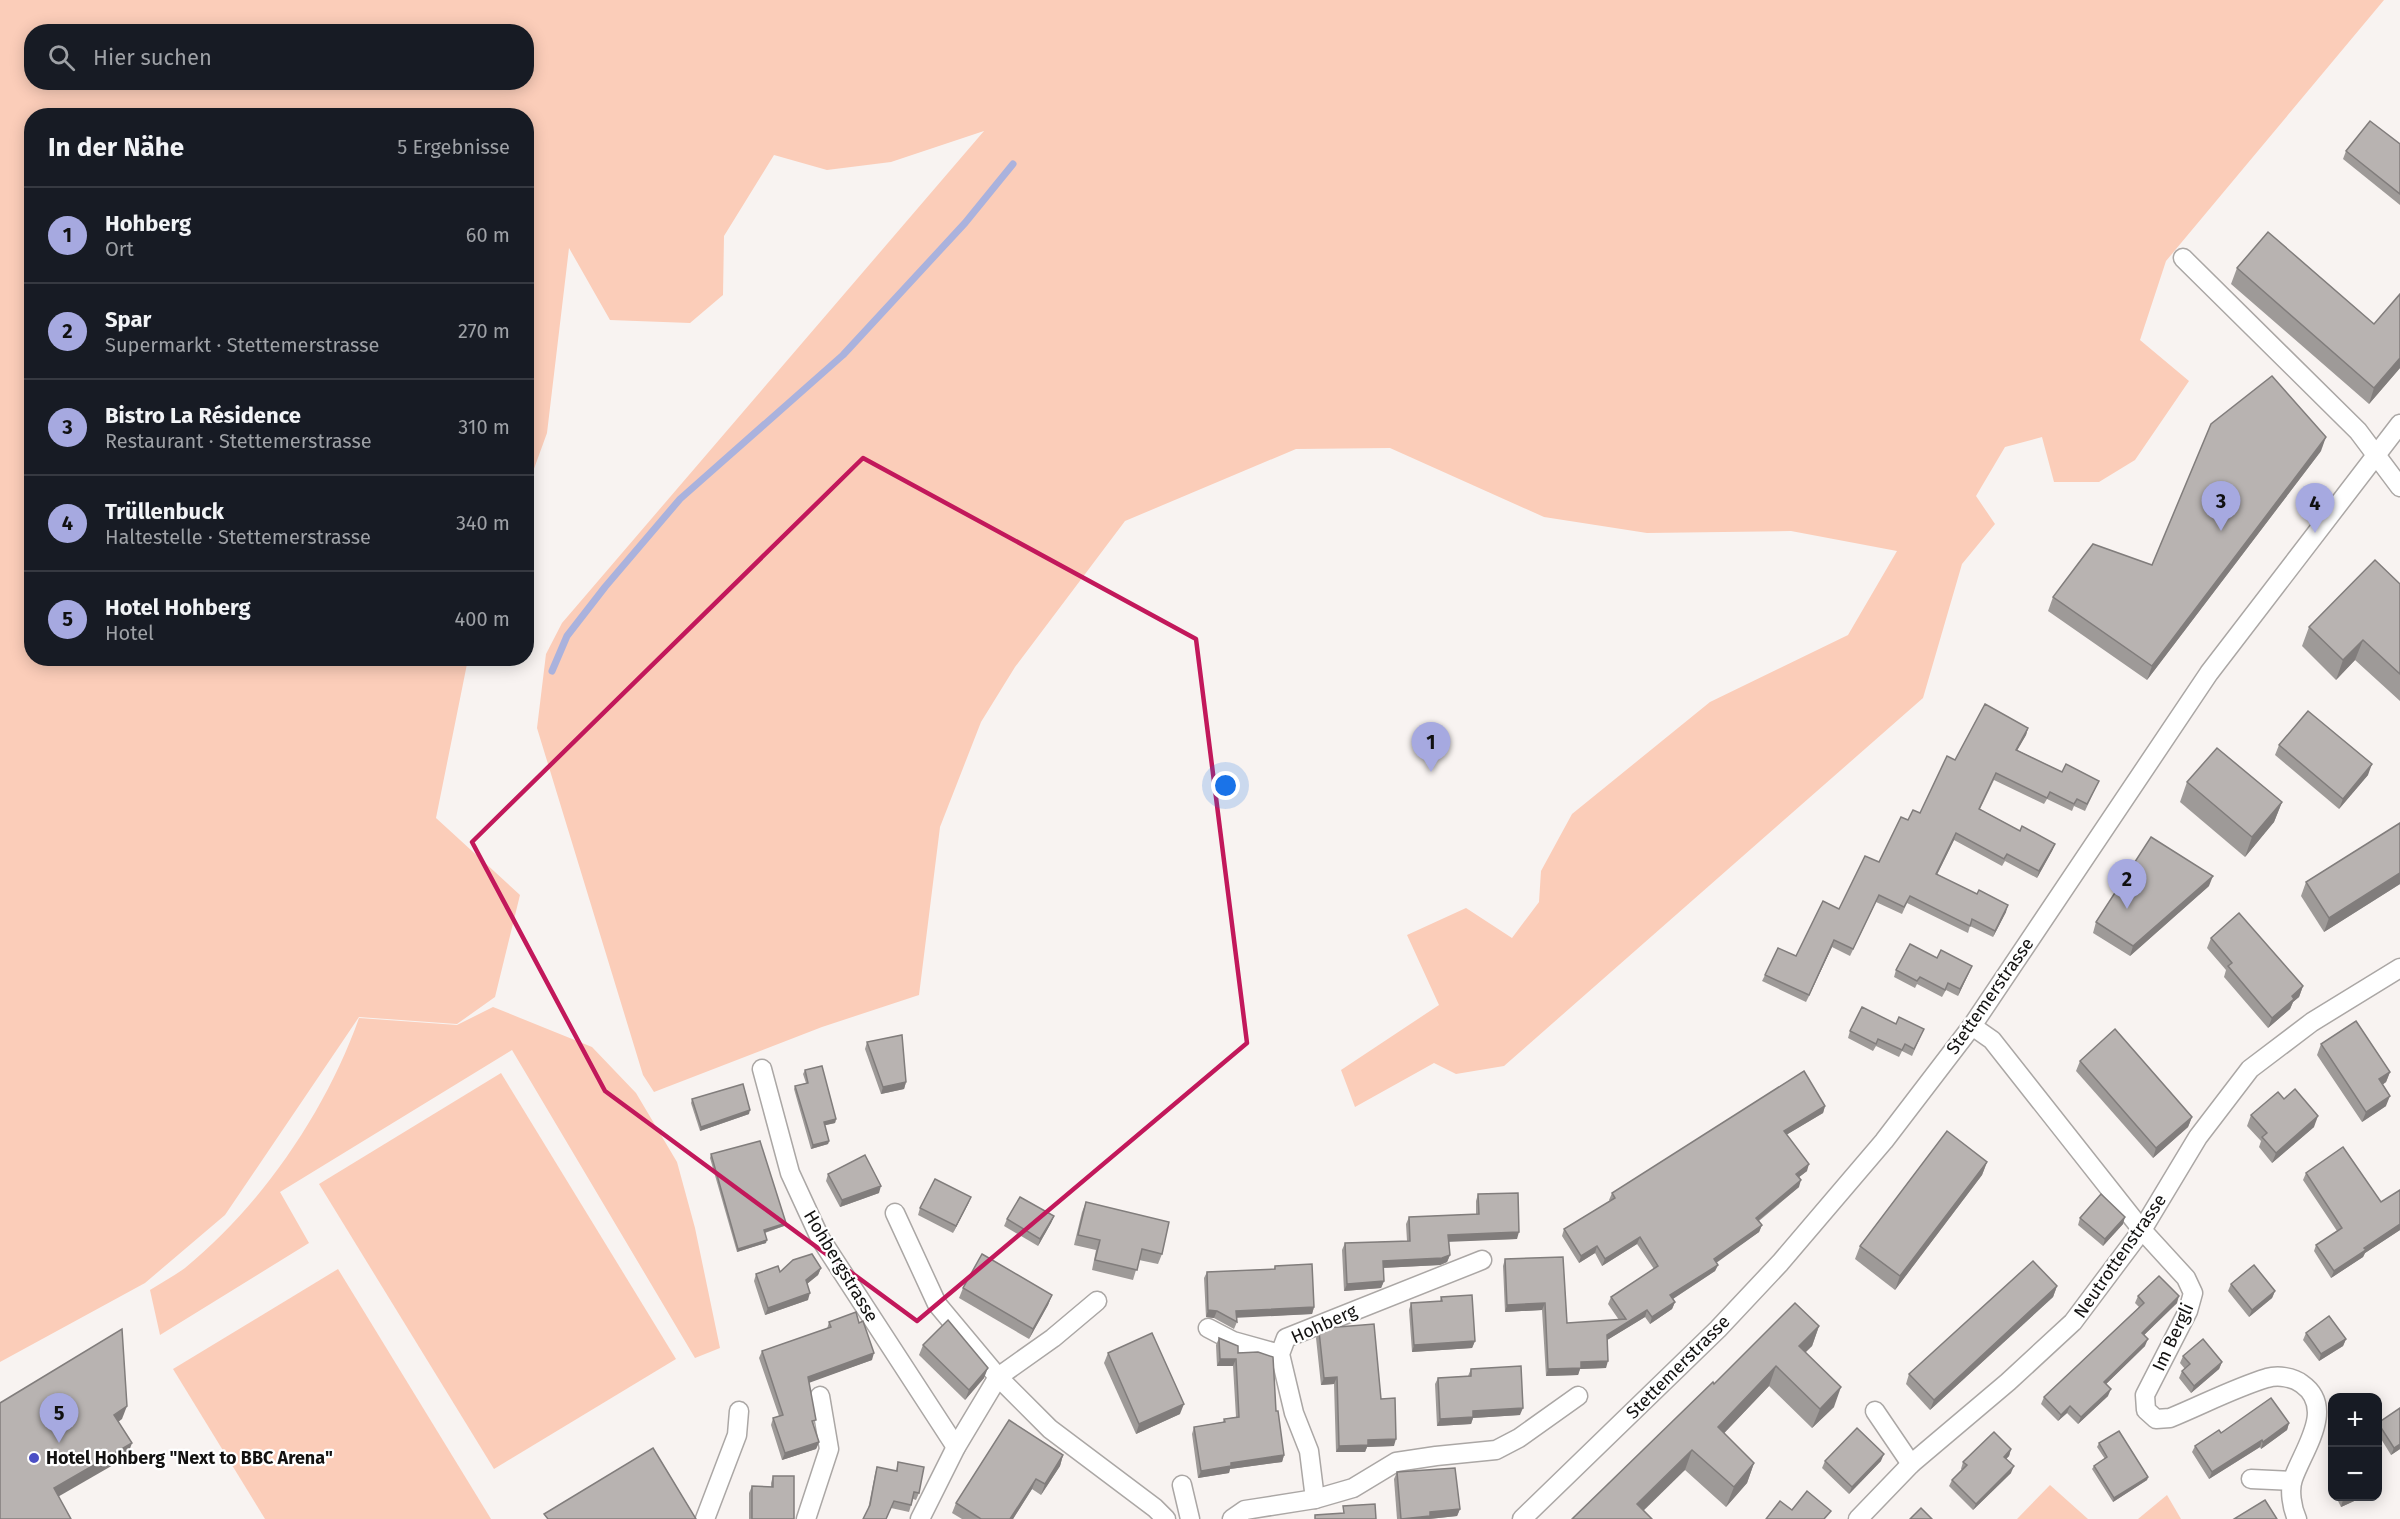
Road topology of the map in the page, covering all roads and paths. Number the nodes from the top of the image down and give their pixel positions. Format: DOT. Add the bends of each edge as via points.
graph roads {
  1 [pos="2183,258"];
  2 [pos="2400,424"];
  3 [pos="2376,455"];
  4 [pos="2400,487"];
  5 [pos="2400,969"];
  6 [pos="1972,1026"];
  7 [pos="762,1069"];
  8 [pos="895,1214"];
  9 [pos="2142,1230"];
  10 [pos="1482,1260"];
  11 [pos="1097,1301"];
  12 [pos="1208,1328"];
  13 [pos="1280,1354"];
  14 [pos="998,1377"];
  15 [pos="820,1396"];
  16 [pos="1578,1396"];
  17 [pos="739,1412"];
  18 [pos="1875,1412"];
  19 [pos="956,1447"];
  20 [pos="1911,1464"];
  21 [pos="2251,1479"];
  22 [pos="2292,1481"];
  23 [pos="1182,1485"];
  24 [pos="1314,1499"];
  25 [pos="705,1519"];
  26 [pos="806,1519"];
  27 [pos="920,1519"];
  28 [pos="1166,1519"];
  29 [pos="1190,1519"];
  30 [pos="1232,1519"];
  31 [pos="1522,1519"];
  32 [pos="1858,1519"];
  33 [pos="2297,1519"];
  1 -- 3 [label="street" via="2358,431"];
  2 -- 3 [label="street, Stettemerstrasse"];
  3 -- 4 [label="street"];
  3 -- 6 [label="street, Stettemerstrasse" via="2209,673"];
  5 -- 9 [label="street, Neutrottenstrasse" via="2312,1022 2250,1069 2198,1137"];
  6 -- 9 [label="street, Im Bergli" via="1992,1040"];
  6 -- 31 [label="street, Stettemerstrasse" via="1870,1158 1780,1263 1718,1329"];
  7 -- 19 [label="street, Hohbergstrasse" via="790,1173 820,1238"];
  8 -- 14 [label="street" via="937,1304"];
  9 -- 20 [label="street, Neutrottenstrasse" via="2073,1322"];
  9 -- 22 [label="street, Im Bergli" via="2186,1278 2193,1293 2188,1311 2145,1395 2146,1410 2156,1419 2170,1418 2269,1377 2294,1378 2311,1390 2318,1409 2314,1432"];
  10 -- 13 [label="street, Hohberg" via="1286,1338"];
  11 -- 14 [label="street"];
  12 -- 13 [label="street" via="1233,1341"];
  13 -- 24 [label="street, Hohberg" via="1294,1413 1309,1451"];
  14 -- 19 [label="street"];
  14 -- 28 [label="street" via="1050,1429"];
  15 -- 26 [label="street" via="829,1449"];
  16 -- 24 [label="street" via="1496,1450 1396,1462 1353,1488"];
  17 -- 25 [label="street" via="737,1435"];
  18 -- 20 [label="street"];
  19 -- 27 [label="street"];
  20 -- 32 [label="street, Neutrottenstrasse"];
  21 -- 22 [label="street"];
  22 -- 33 [label="street, Im Bergli"];
  23 -- 29 [label="street"];
  24 -- 30 [label="street" via="1245,1510"];
}
